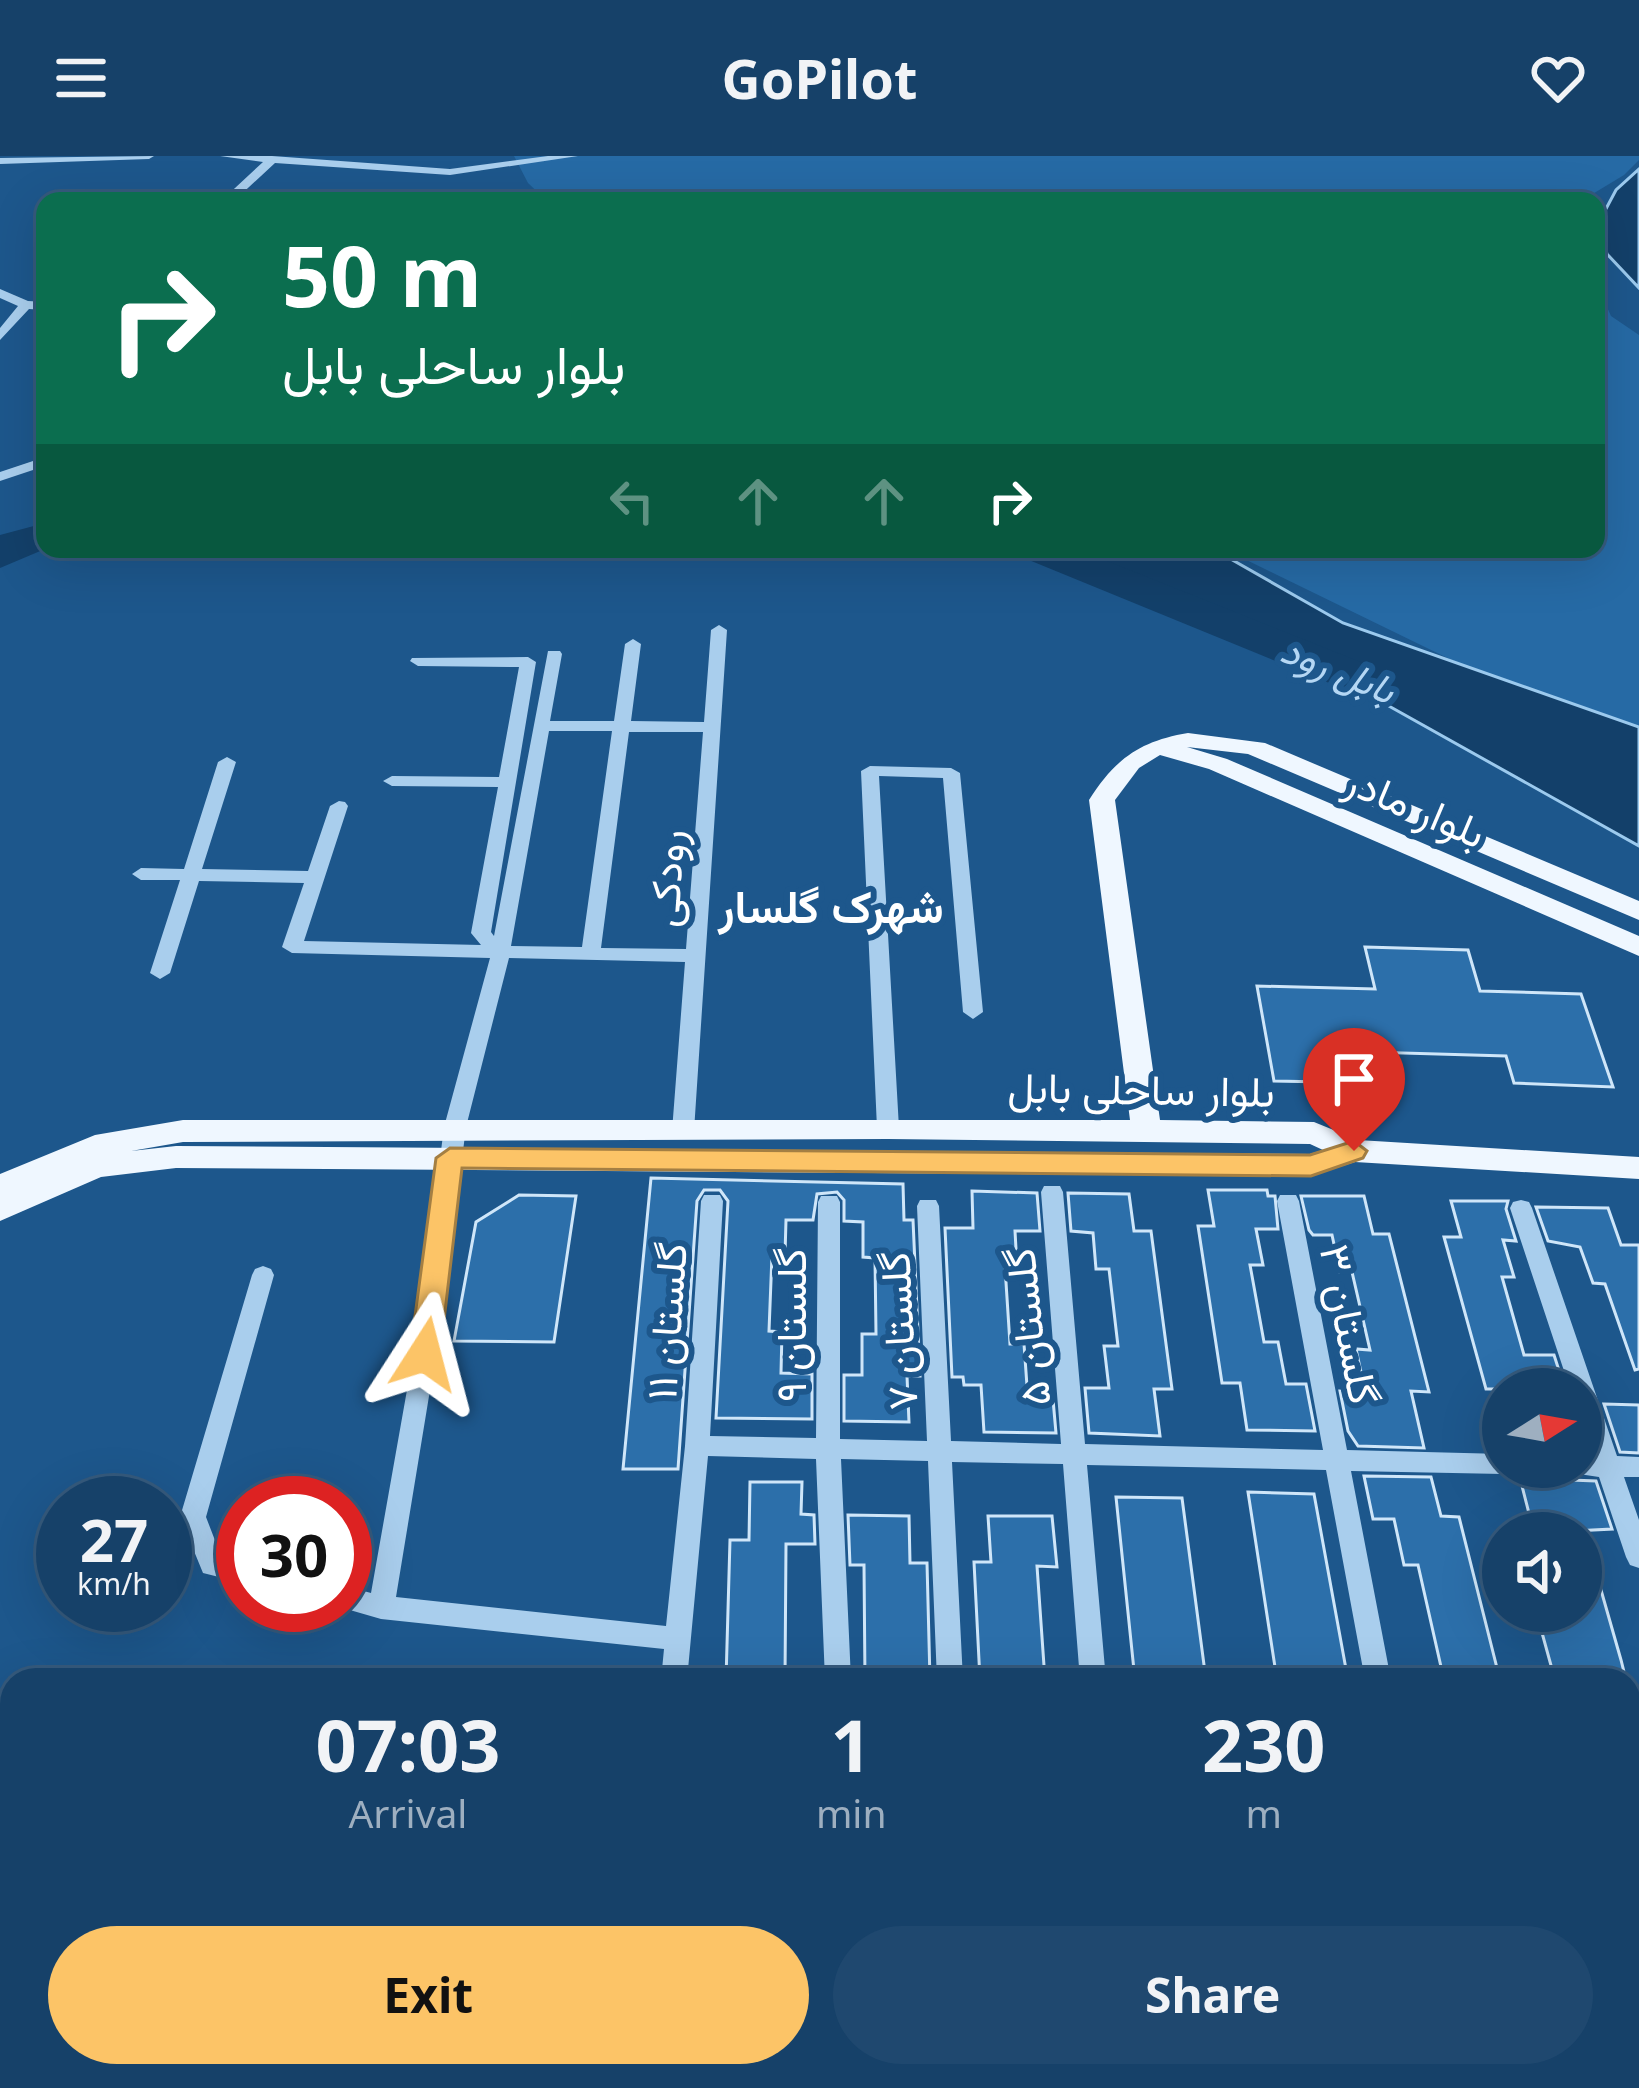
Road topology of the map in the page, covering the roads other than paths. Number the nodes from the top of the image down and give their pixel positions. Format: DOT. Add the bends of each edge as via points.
graph roads {
  1 [pos="56,156"];
  2 [pos="149,156"];
  3 [pos="226,156"];
  4 [pos="573,156"];
  5 [pos="39,160"];
  6 [pos="0,161"];
  7 [pos="270,162"];
  8 [pos="237,192"];
  9 [pos="0,293"];
  10 [pos="26,305"];
  11 [pos="36,306"];
  12 [pos="0,335"];
  13 [pos="36,464"];
  14 [pos="0,477"];
  15 [pos="719,630"];
  16 [pos="633,644"];
  17 [pos="554,654"];
  18 [pos="418,661"];
  19 [pos="541,726"];
  20 [pos="621,727"];
  21 [pos="712,728"];
  22 [pos="1158,746"];
  23 [pos="227,762"];
  24 [pos="392,781"];
  25 [pos="507,782"];
  26 [pos="339,806"];
  27 [pos="141,874"];
  28 [pos="188,875"];
  29 [pos="315,877"];
  30 [pos="1639,911"];
  31 [pos="1639,947"];
  32 [pos="500,955"];
  33 [pos="590,956"];
  34 [pos="696,956"];
  35 [pos="160,973"];
  36 [pos="973,1012"];
  37 [pos="888,1128"];
  38 [pos="1146,1130"];
  39 [pos="683,1131"];
  40 [pos="452,1143"];
  41 [pos="1354,1151"];
  42 [pos="1639,1168"];
  43 [pos="0,1187"];
  44 [pos="1052,1192"];
  45 [pos="712,1202"];
  46 [pos="829,1202"];
  47 [pos="1288,1202"];
  48 [pos="928,1206"];
  49 [pos="1521,1208"];
  50 [pos="0,1209"];
  51 [pos="263,1275"];
  52 [pos="697,1446"];
  53 [pos="827,1449"];
  54 [pos="943,1452"];
  55 [pos="1077,1455"];
  56 [pos="1337,1461"];
  57 [pos="1482,1464"];
  58 [pos="1602,1467"];
  59 [pos="1611,1467"];
  60 [pos="1639,1467"];
  61 [pos="1639,1557"];
  62 [pos="216,1565"];
  63 [pos="372,1605"];
  64 [pos="381,1607"];
  65 [pos="678,1640"];
  66 [pos="675,1668"];
  67 [pos="837,1668"];
  68 [pos="950,1668"];
  69 [pos="1093,1668"];
  70 [pos="1376,1668"];
  1 -- 5 [label="street"];
  2 -- 5 [label="street"];
  3 -- 7 [label="street"];
  4 -- 7 [label="street" via="450,172"];
  5 -- 6 [label="street"];
  7 -- 8 [label="street"];
  9 -- 10 [label="street"];
  10 -- 11 [label="street"];
  10 -- 12 [label="street"];
  13 -- 14 [label="street"];
  15 -- 21 [label="street, رودکی"];
  16 -- 20 [label="street"];
  17 -- 19 [label="street"];
  18 -- 25 [label="street" via="528,662"];
  19 -- 20 [label="street"];
  19 -- 32 [label="street"];
  20 -- 21 [label="street"];
  20 -- 33 [label="street"];
  21 -- 34 [label="street, رودکی"];
  22 -- 30 [label="main road, بلوار مادر" via="1220,738 1256,748"];
  22 -- 31 [label="main road, بلوار مادر" via="1218,764"];
  22 -- 38 [label="main road, بلوار مادر" via="1117,770 1102,800"];
  23 -- 28 [label="street"];
  24 -- 25 [label="street"];
  25 -- 32 [label="street" via="481,933"];
  26 -- 29 [label="street"];
  27 -- 28 [label="street"];
  28 -- 29 [label="street"];
  28 -- 35 [label="street"];
  29 -- 32 [label="street" via="292,947"];
  32 -- 33 [label="street"];
  32 -- 40 [label="street"];
  33 -- 34 [label="street"];
  34 -- 39 [label="street, رودکی"];
  36 -- 37 [label="street" via="951,772 870,771"];
  37 -- 38 [label="main road, بلوار ساحلی بابل"];
  37 -- 39 [label="main road, بلوار ساحلی بابل"];
  38 -- 41 [label="main road, بلوار ساحلی بابل" via="1314,1133"];
  39 -- 40 [label="main road, بلوار ساحلی بابل"];
  40 -- 41 [label="main road, بلوار ساحلی بابل" via="1311,1166"];
  40 -- 43 [label="main road, بلوار ساحلی بابل" via="183,1131 95,1146"];
  40 -- 50 [label="main road, بلوار ساحلی بابل" via="96,1166"];
  40 -- 64 [label="street"];
  41 -- 42 [label="main road"];
  44 -- 55 [label="street, گلستان ۵"];
  45 -- 52 [label="street, گلستان ۱۱"];
  46 -- 53 [label="street, گلستان ۹"];
  47 -- 56 [label="street, گلستان ۳"];
  48 -- 54 [label="street, گلستان ۷"];
  49 -- 59 [label="street"];
  51 -- 62 [label="street" via="193,1517"];
  52 -- 53 [label="street"];
  52 -- 65 [label="street, گلستان ۱۱"];
  53 -- 54 [label="street"];
  53 -- 67 [label="street, گلستان ۹"];
  54 -- 55 [label="street"];
  54 -- 68 [label="street, گلستان ۷"];
  55 -- 56 [label="street"];
  55 -- 69 [label="street, گلستان ۵"];
  56 -- 57 [label="street"];
  56 -- 70 [label="street, گلستان ۳"];
  58 -- 59 [label="street"];
  59 -- 60 [label="street"];
  59 -- 61 [label="street"];
  63 -- 64 [label="street"];
  64 -- 65 [label="street"];
  65 -- 66 [label="street, گلستان ۱۱"];
}
